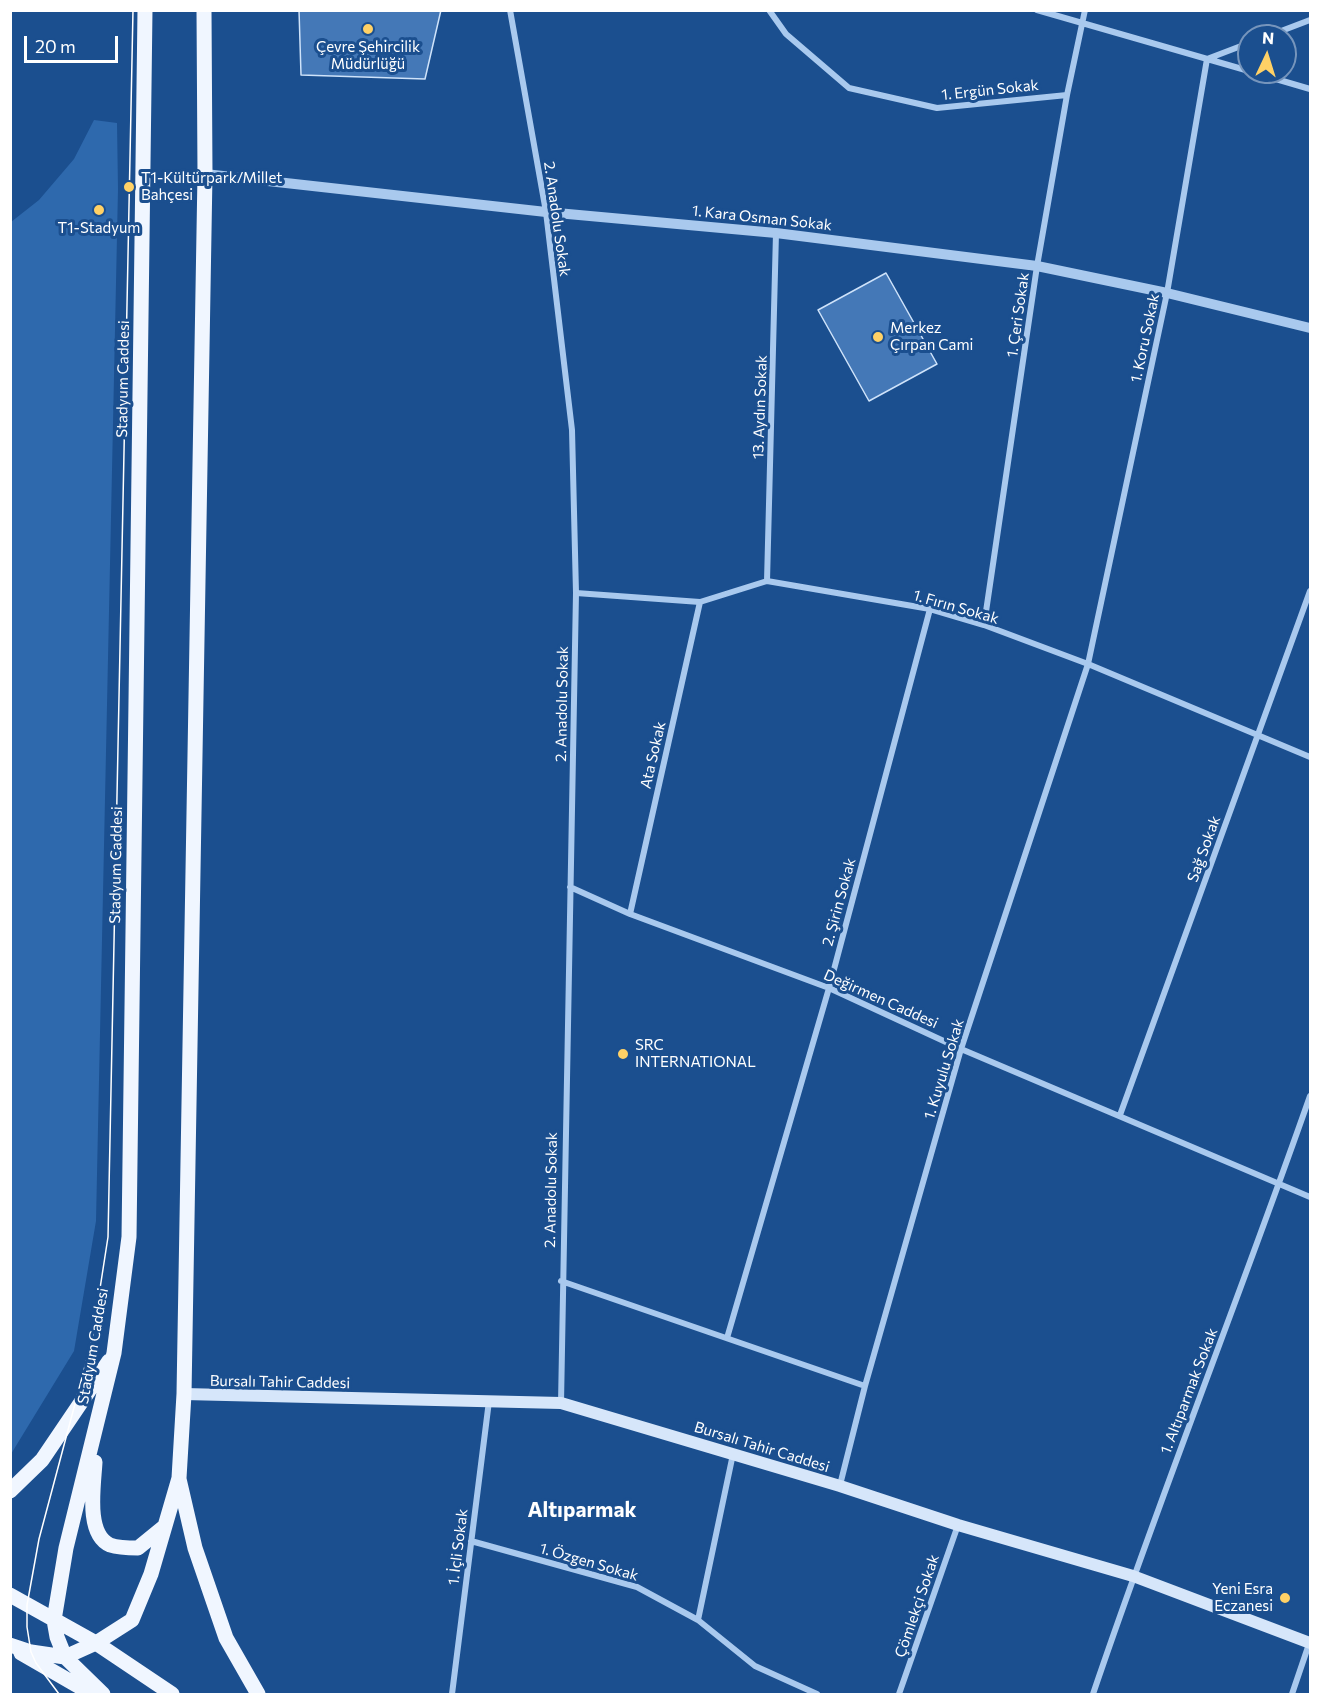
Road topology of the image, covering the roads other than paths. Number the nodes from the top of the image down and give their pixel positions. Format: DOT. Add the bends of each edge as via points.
graph roads {
  1 [pos="145,10"];
  2 [pos="204,10"];
  3 [pos="510,10"];
  4 [pos="769,10"];
  5 [pos="1037,10"];
  6 [pos="1085,10"];
  7 [pos="1082,23"];
  8 [pos="1237,48"];
  9 [pos="1207,59"];
  10 [pos="1237,68"];
  11 [pos="1296,84"];
  12 [pos="1311,88"];
  13 [pos="1067,94"];
  14 [pos="205,174"];
  15 [pos="546,212"];
  16 [pos="776,233"];
  17 [pos="1037,266"];
  18 [pos="1167,293"];
  19 [pos="1311,328"];
  20 [pos="767,581"];
  21 [pos="1311,591"];
  22 [pos="576,593"];
  23 [pos="700,602"];
  24 [pos="930,609"];
  25 [pos="984,626"];
  26 [pos="1089,664"];
  27 [pos="1258,736"];
  28 [pos="1311,757"];
  29 [pos="570,887"];
  30 [pos="630,914"];
  31 [pos="829,988"];
  32 [pos="961,1049"];
  33 [pos="1311,1096"];
  34 [pos="1120,1115"];
  35 [pos="1280,1184"];
  36 [pos="1311,1197"];
  37 [pos="561,1281"];
  38 [pos="727,1338"];
  39 [pos="114,1353"];
  40 [pos="865,1386"];
  41 [pos="184,1394"];
  42 [pos="489,1401"];
  43 [pos="561,1403"];
  44 [pos="98,1423"];
  45 [pos="733,1454"];
  46 [pos="179,1478"];
  47 [pos="840,1486"];
  48 [pos="10,1491"];
  49 [pos="165,1526"];
  50 [pos="958,1526"];
  51 [pos="471,1541"];
  52 [pos="1133,1576"];
  53 [pos="10,1595"];
  54 [pos="54,1620"];
  55 [pos="698,1620"];
  56 [pos="1310,1642"];
  57 [pos="96,1643"];
  58 [pos="10,1646"];
  59 [pos="65,1657"];
  60 [pos="92,1695"];
  61 [pos="103,1695"];
  62 [pos="172,1695"];
  63 [pos="258,1695"];
  64 [pos="452,1695"];
  65 [pos="817,1695"];
  66 [pos="899,1695"];
  67 [pos="1093,1695"];
  68 [pos="1292,1695"];
  1 -- 39 [label="main road, Stadyum Caddesi" via="129,1237"];
  2 -- 14 [label="main road"];
  3 -- 15 [label="street, 2. Anadolu Sokak"];
  4 -- 13 [label="street, 1. Ergün Sokak" via="786,34 849,88 937,108"];
  5 -- 7 [label="street"];
  6 -- 7 [label="street, 1. Çeri Sokak"];
  7 -- 9 [label="street"];
  7 -- 13 [label="street, 1. Çeri Sokak"];
  8 -- 9 [label="street"];
  9 -- 10 [label="street"];
  9 -- 18 [label="street, 1. Koru Sokak"];
  11 -- 12 [label="street"];
  13 -- 17 [label="street, 1. Çeri Sokak"];
  14 -- 15 [label="street, 1. Kara Osman Sokak"];
  14 -- 41 [label="main road"];
  15 -- 16 [label="street, 1. Kara Osman Sokak"];
  15 -- 22 [label="street, 2. Anadolu Sokak" via="572,430"];
  16 -- 17 [label="street, 1. Kara Osman Sokak"];
  16 -- 20 [label="street, 13. Aydın Sokak"];
  17 -- 18 [label="street, 1. Kara Osman Sokak"];
  17 -- 25 [label="street, 1. Çeri Sokak"];
  18 -- 19 [label="street, 1. Kara Osman Sokak"];
  18 -- 26 [label="street, 1. Koru Sokak"];
  20 -- 23 [label="street, 1. Fırın Sokak"];
  20 -- 24 [label="street, 1. Fırın Sokak"];
  21 -- 27 [label="street, Sağ Sokak"];
  22 -- 23 [label="street, 1. Fırın Sokak"];
  22 -- 29 [label="street, 2. Anadolu Sokak"];
  23 -- 30 [label="street, Ata Sokak"];
  24 -- 25 [label="street, 1. Fırın Sokak"];
  24 -- 31 [label="street, 2. Şirin Sokak"];
  25 -- 26 [label="street, 1. Fırın Sokak"];
  26 -- 27 [label="street, 1. Fırın Sokak"];
  26 -- 32 [label="street, 1. Kuyulu Sokak"];
  27 -- 28 [label="street, 1. Fırın Sokak"];
  27 -- 34 [label="street, Sağ Sokak"];
  29 -- 30 [label="street, Değirmen Caddesi"];
  29 -- 37 [label="street, 2. Anadolu Sokak"];
  30 -- 31 [label="street, Değirmen Caddesi"];
  31 -- 32 [label="street, Değirmen Caddesi"];
  31 -- 38 [label="street, 2. Şirin Sokak"];
  32 -- 34 [label="street, Değirmen Caddesi"];
  32 -- 40 [label="street, 1. Kuyulu Sokak"];
  33 -- 35 [label="street, 1. Altıparmak Sokak"];
  34 -- 35 [label="street, Değirmen Caddesi"];
  35 -- 36 [label="street, Değirmen Caddesi"];
  35 -- 52 [label="street, 1. Altıparmak Sokak"];
  37 -- 38 [label="street"];
  37 -- 43 [label="street, 2. Anadolu Sokak"];
  38 -- 40 [label="street"];
  39 -- 44 [label="main road, Stadyum Caddesi"];
  39 -- 48 [label="main road" via="42,1460"];
  40 -- 47 [label="street, 1. Kuyulu Sokak"];
  41 -- 42 [label="main road, Bursalı Tahir Caddesi"];
  41 -- 46 [label="main road"];
  42 -- 43 [label="main road, Bursalı Tahir Caddesi"];
  42 -- 51 [label="street, 1. İçli Sokak"];
  43 -- 45 [label="main road, Bursalı Tahir Caddesi"];
  44 -- 49 [label="main road" via="93,1509 96,1530 111,1545 138,1548"];
  44 -- 54 [label="main road, Stadyum Caddesi" via="66,1548"];
  45 -- 47 [label="main road, Bursalı Tahir Caddesi"];
  45 -- 55 [label="street"];
  46 -- 49 [label="main road"];
  46 -- 63 [label="main road" via="195,1548 226,1638"];
  47 -- 50 [label="main road, Bursalı Tahir Caddesi"];
  49 -- 57 [label="main road" via="132,1620"];
  50 -- 52 [label="main road, Bursalı Tahir Caddesi"];
  50 -- 66 [label="street, Çömlekçi Sokak"];
  51 -- 55 [label="street, 1. Özgen Sokak" via="637,1587"];
  51 -- 64 [label="street, 1. İçli Sokak"];
  52 -- 56 [label="main road, Bursalı Tahir Caddesi"];
  52 -- 67 [label="street, 1. Altıparmak Sokak"];
  53 -- 54 [label="main road"];
  54 -- 57 [label="main road"];
  54 -- 59 [label="main road, Stadyum Caddesi"];
  55 -- 65 [label="street, 1. Özgen Sokak" via="755,1666"];
  56 -- 68 [label="street"];
  57 -- 59 [label="main road"];
  57 -- 62 [label="main road"];
  58 -- 59 [label="main road"];
  58 -- 60 [label="main road"];
  59 -- 61 [label="main road, Stadyum Caddesi"];
}
